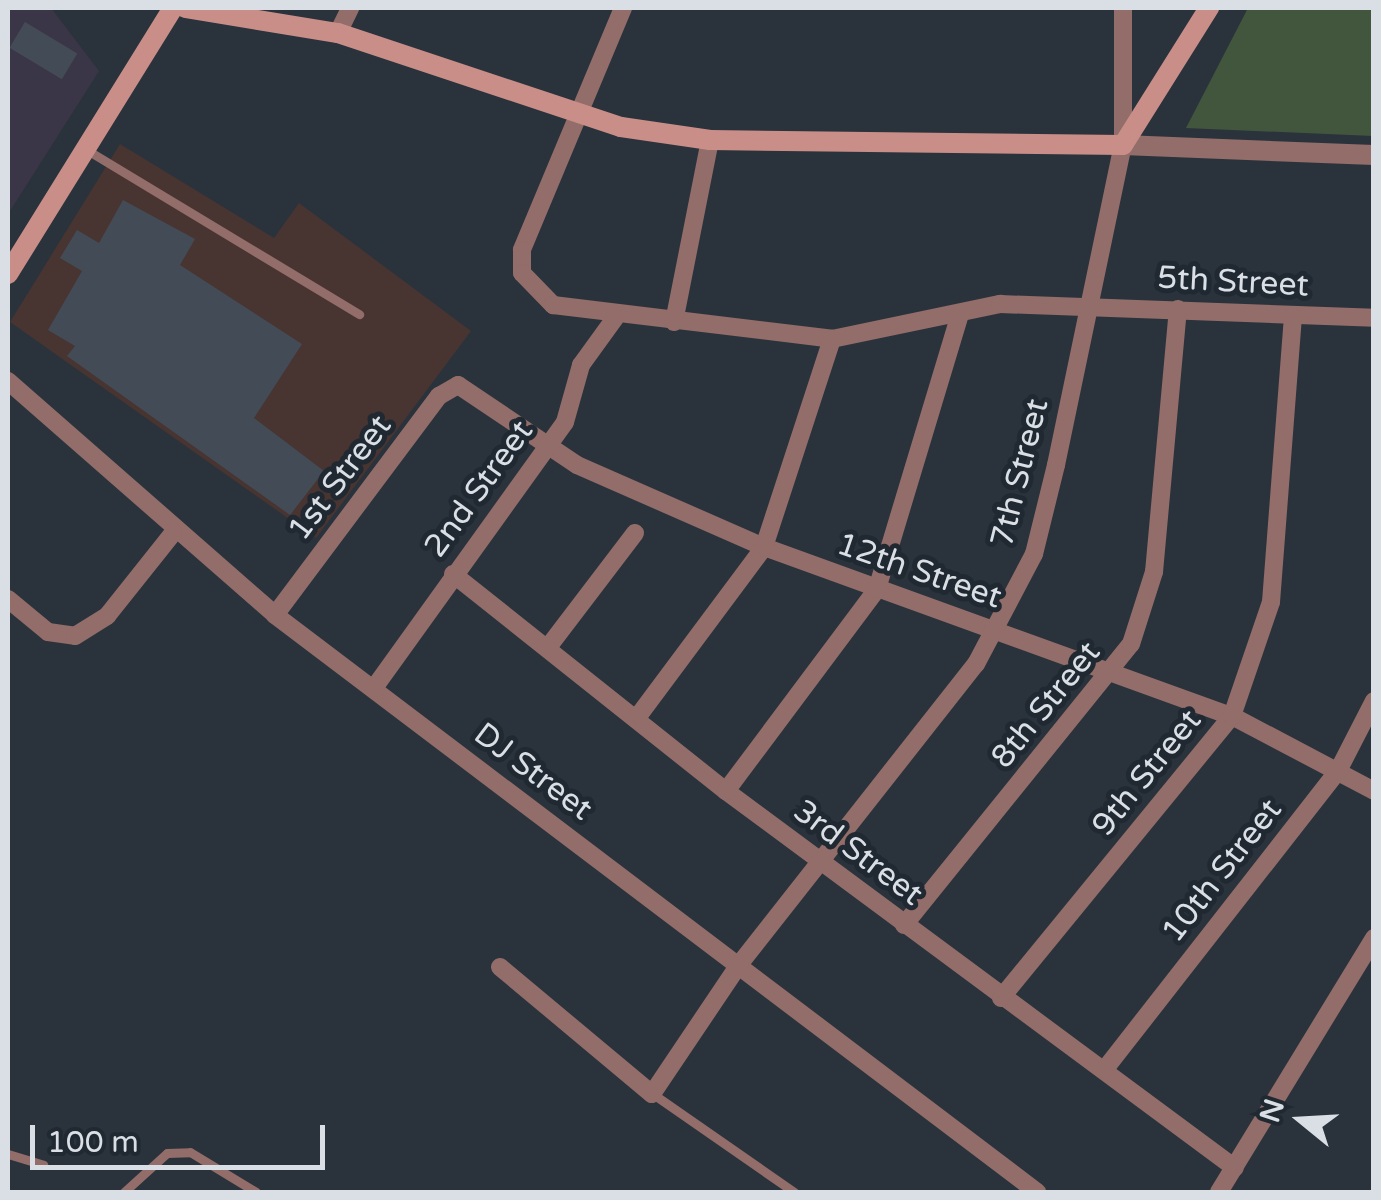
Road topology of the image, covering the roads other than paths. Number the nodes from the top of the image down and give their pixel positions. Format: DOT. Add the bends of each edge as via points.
graph roads {
  1 [pos="172,8"];
  2 [pos="186,8"];
  3 [pos="350,8"];
  4 [pos="623,8"];
  5 [pos="1123,8"];
  6 [pos="1208,8"];
  7 [pos="338,33"];
  8 [pos="573,115"];
  9 [pos="710,140"];
  10 [pos="1123,146"];
  11 [pos="85,148"];
  12 [pos="1374,155"];
  13 [pos="8,274"];
  14 [pos="1089,304"];
  15 [pos="1178,310"];
  16 [pos="359,314"];
  17 [pos="1293,316"];
  18 [pos="959,317"];
  19 [pos="615,318"];
  20 [pos="1374,318"];
  21 [pos="674,322"];
  22 [pos="832,339"];
  23 [pos="8,380"];
  24 [pos="458,385"];
  25 [pos="546,449"];
  26 [pos="635,533"];
  27 [pos="173,534"];
  28 [pos="764,547"];
  29 [pos="454,574"];
  30 [pos="877,589"];
  31 [pos="8,599"];
  32 [pos="275,615"];
  33 [pos="998,630"];
  34 [pos="549,646"];
  35 [pos="1112,674"];
  36 [pos="374,688"];
  37 [pos="1374,701"];
  38 [pos="640,715"];
  39 [pos="1232,716"];
  40 [pos="1338,771"];
  41 [pos="726,791"];
  42 [pos="1374,791"];
  43 [pos="823,864"];
  44 [pos="904,925"];
  45 [pos="1374,938"];
  46 [pos="500,966"];
  47 [pos="738,966"];
  48 [pos="1001,998"];
  49 [pos="1105,1069"];
  50 [pos="652,1094"];
  51 [pos="8,1154"];
  52 [pos="43,1165"];
  53 [pos="1235,1168"];
  54 [pos="124,1192"];
  55 [pos="256,1192"];
  56 [pos="794,1192"];
  57 [pos="1037,1192"];
  58 [pos="1219,1192"];
  1 -- 11 [label="main road"];
  2 -- 7 [label="main road"];
  3 -- 7 [label="street"];
  4 -- 8 [label="street"];
  5 -- 10 [label="street, 7th Street"];
  6 -- 10 [label="main road"];
  7 -- 8 [label="main road"];
  8 -- 9 [label="main road"];
  8 -- 19 [label="street, 5th Street" via="522,273 554,305"];
  9 -- 10 [label="main road"];
  9 -- 21 [label="street"];
  10 -- 12 [label="street"];
  10 -- 14 [label="street, 7th Street"];
  11 -- 13 [label="main road"];
  11 -- 16 [label="lane"];
  14 -- 15 [label="street, 5th Street"];
  14 -- 18 [label="street, 5th Street" via="1000,304"];
  14 -- 33 [label="street, 7th Street" via="1034,554"];
  15 -- 17 [label="street, 5th Street"];
  15 -- 35 [label="street, 8th Street" via="1154,572"];
  17 -- 20 [label="street, 5th Street"];
  17 -- 39 [label="street, 9th Street" via="1271,602"];
  18 -- 22 [label="street, 5th Street"];
  18 -- 30 [label="street"];
  19 -- 21 [label="street, 5th Street"];
  19 -- 25 [label="street, 2nd Street" via="581,365"];
  21 -- 22 [label="street, 5th Street"];
  22 -- 28 [label="street"];
  23 -- 27 [label="street, DJ Street"];
  24 -- 25 [label="street, 12th Street"];
  24 -- 32 [label="street, 1st Street" via="439,396"];
  25 -- 28 [label="street, 12th Street"];
  25 -- 29 [label="street, 2nd Street"];
  26 -- 34 [label="street"];
  27 -- 31 [label="street" via="107,616 75,636 48,632"];
  27 -- 32 [label="street, DJ Street"];
  28 -- 30 [label="street, 12th Street"];
  28 -- 38 [label="street"];
  29 -- 34 [label="street, 3rd Street"];
  29 -- 36 [label="street, 2nd Street"];
  30 -- 33 [label="street, 12th Street"];
  30 -- 41 [label="street"];
  32 -- 36 [label="street, DJ Street"];
  33 -- 35 [label="street, 12th Street"];
  33 -- 43 [label="street, 7th Street"];
  34 -- 38 [label="street, 3rd Street"];
  35 -- 39 [label="street, 12th Street"];
  35 -- 44 [label="street, 8th Street"];
  36 -- 47 [label="street, DJ Street"];
  37 -- 40 [label="street, 10th Street"];
  38 -- 41 [label="street, 3rd Street"];
  39 -- 40 [label="street, 12th Street"];
  39 -- 48 [label="street, 9th Street"];
  40 -- 42 [label="street, 12th Street"];
  40 -- 49 [label="street, 10th Street"];
  41 -- 43 [label="street, 3rd Street"];
  43 -- 44 [label="street, 3rd Street"];
  43 -- 47 [label="street, 7th Street"];
  44 -- 48 [label="street, 3rd Street"];
  45 -- 53 [label="street"];
  46 -- 50 [label="street"];
  47 -- 50 [label="street, 7th Street"];
  47 -- 57 [label="street, DJ Street"];
  48 -- 49 [label="street, 3rd Street"];
  49 -- 53 [label="street, 3rd Street"];
  50 -- 56 [label="lane"];
  51 -- 52 [label="lane"];
  53 -- 58 [label="street"];
  54 -- 55 [label="lane" via="167,1152 190,1152"];
}
